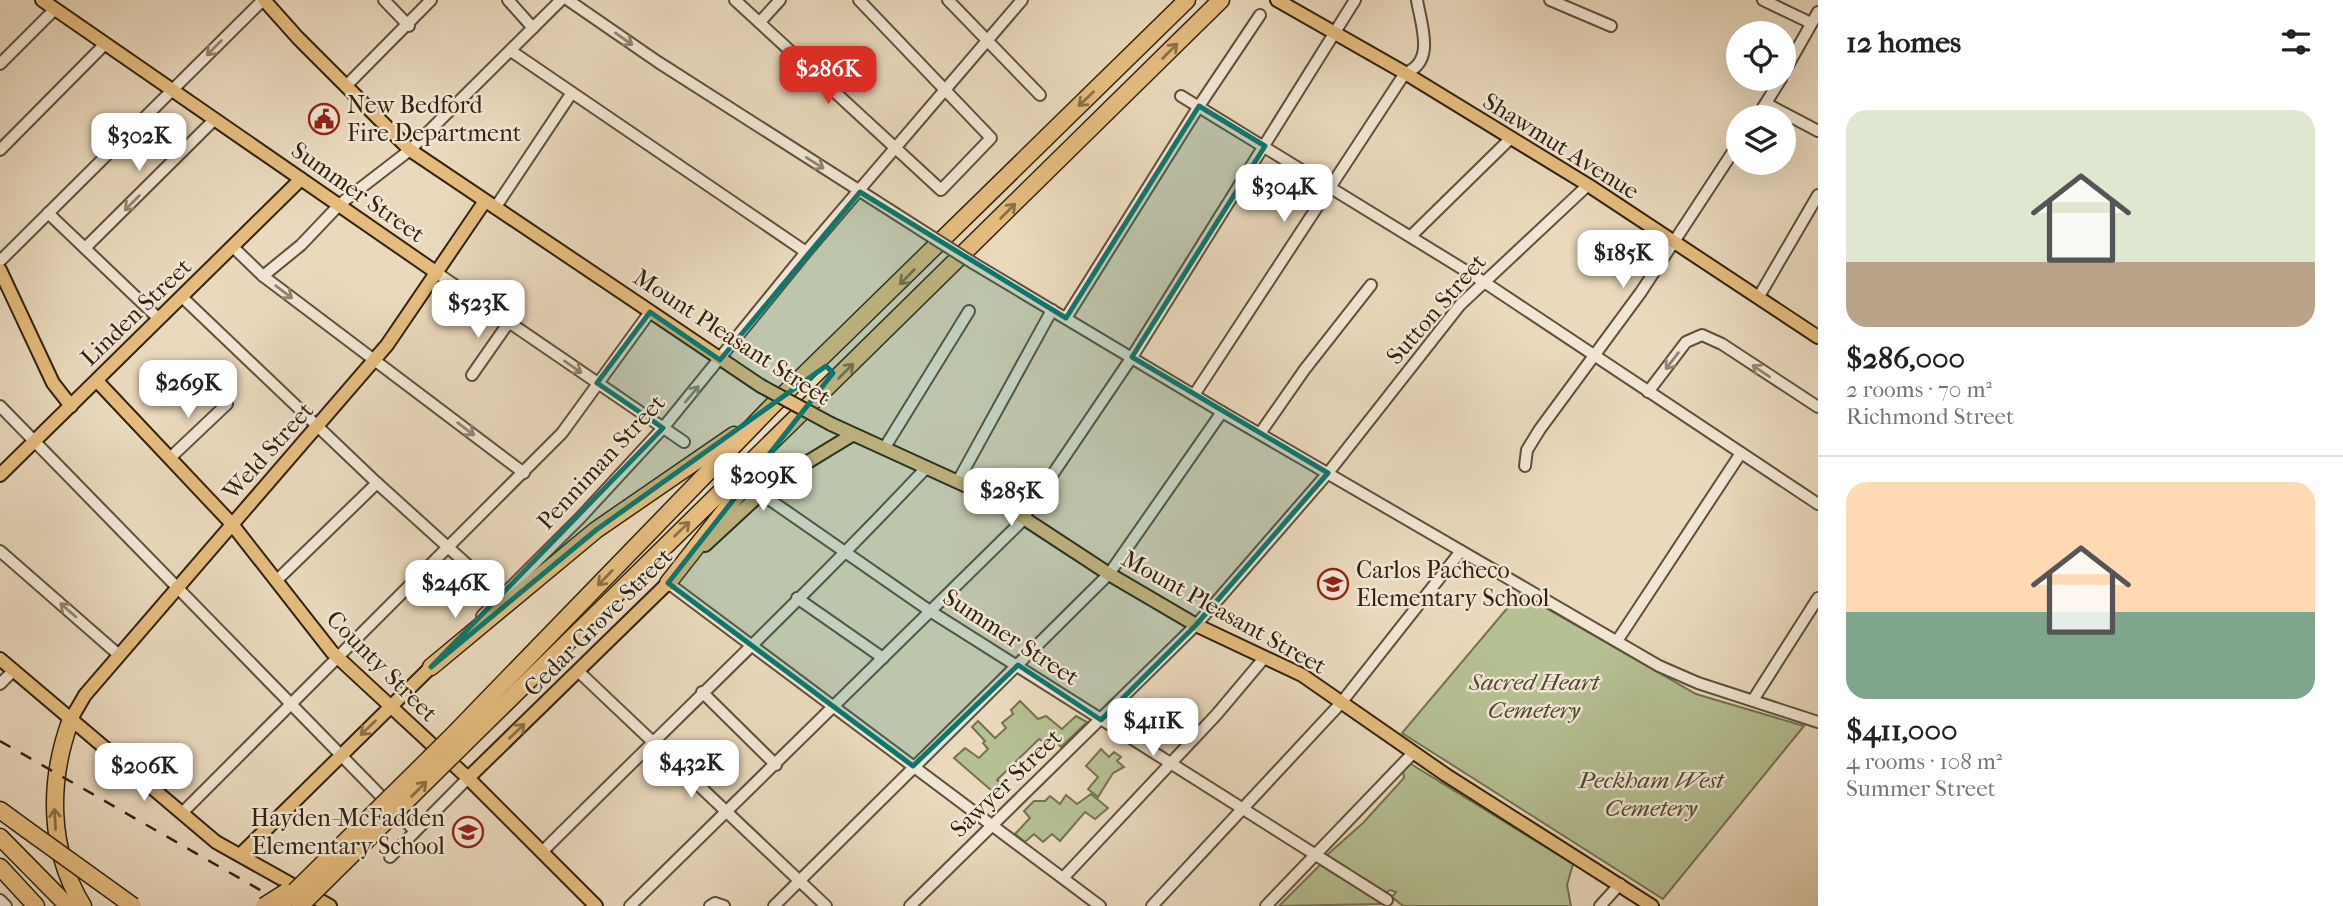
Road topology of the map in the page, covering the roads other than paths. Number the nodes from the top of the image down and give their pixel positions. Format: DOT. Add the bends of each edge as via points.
graph roads {
  1 [pos="42,0"];
  2 [pos="264,0"];
  3 [pos="384,0"];
  4 [pos="431,0"];
  5 [pos="508,0"];
  6 [pos="561,0"];
  7 [pos="568,0"];
  8 [pos="735,0"];
  9 [pos="780,0"];
  10 [pos="859,0"];
  11 [pos="948,0"];
  12 [pos="1022,0"];
  13 [pos="1187,0"];
  14 [pos="1221,0"];
  15 [pos="1277,0"];
  16 [pos="1356,0"];
  17 [pos="1417,0"];
  18 [pos="1550,0"];
  19 [pos="1763,0"];
  20 [pos="55,9"];
  21 [pos="1818,12"];
  22 [pos="1260,15"];
  23 [pos="760,22"];
  24 [pos="1811,23"];
  25 [pos="409,26"];
  26 [pos="1611,26"];
  27 [pos="533,27"];
  28 [pos="1336,33"];
  29 [pos="988,41"];
  30 [pos="105,44"];
  31 [pos="1796,50"];
  32 [pos="511,51"];
  33 [pos="0,64"];
  34 [pos="1405,73"];
  35 [pos="346,86"];
  36 [pos="174,89"];
  37 [pos="946,89"];
  38 [pos="1774,91"];
  39 [pos="571,94"];
  40 [pos="1040,95"];
  41 [pos="1181,96"];
  42 [pos="1767,104"];
  43 [pos="1199,106"];
  44 [pos="215,120"];
  45 [pos="1818,131"];
  46 [pos="1510,139"];
  47 [pos="1265,146"];
  48 [pos="897,148"];
  49 [pos="0,150"];
  50 [pos="410,150"];
  51 [pos="1726,160"];
  52 [pos="301,179"];
  53 [pos="1588,185"];
  54 [pos="1328,186"];
  55 [pos="860,192"];
  56 [pos="1818,195"];
  57 [pos="340,204"];
  58 [pos="490,205"];
  59 [pos="48,213"];
  60 [pos="1410,236"];
  61 [pos="1674,242"];
  62 [pos="233,247"];
  63 [pos="85,248"];
  64 [pos="806,252"];
  65 [pos="0,261"];
  66 [pos="0,270"];
  67 [pos="437,273"];
  68 [pos="263,276"];
  69 [pos="1484,282"];
  70 [pos="1371,285"];
  71 [pos="182,297"];
  72 [pos="1758,298"];
  73 [pos="1052,310"];
  74 [pos="970,311"];
  75 [pos="650,312"];
  76 [pos="1066,318"];
  77 [pos="159,320"];
  78 [pos="509,322"];
  79 [pos="1818,337"];
  80 [pos="1593,355"];
  81 [pos="1132,357"];
  82 [pos="375,360"];
  83 [pos="720,360"];
  84 [pos="472,375"];
  85 [pos="96,381"];
  86 [pos="597,383"];
  87 [pos="1648,392"];
  88 [pos="1194,395"];
  89 [pos="227,404"];
  90 [pos="0,406"];
  91 [pos="71,406"];
  92 [pos="772,406"];
  93 [pos="1818,407"];
  94 [pos="1222,412"];
  95 [pos="796,419"];
  96 [pos="319,426"];
  97 [pos="663,428"];
  98 [pos="1261,432"];
  99 [pos="852,435"];
  100 [pos="34,442"];
  101 [pos="684,442"];
  102 [pos="885,447"];
  103 [pos="1741,453"];
  104 [pos="170,458"];
  105 [pos="1525,466"];
  106 [pos="927,467"];
  107 [pos="1328,472"];
  108 [pos="524,473"];
  109 [pos="0,475"];
  110 [pos="958,481"];
  111 [pos="377,483"];
  112 [pos="760,493"];
  113 [pos="1818,504"];
  114 [pos="1024,517"];
  115 [pos="231,523"];
  116 [pos="449,549"];
  117 [pos="0,551"];
  118 [pos="1461,551"];
  119 [pos="847,553"];
  120 [pos="1109,574"];
  121 [pos="277,580"];
  122 [pos="668,583"];
  123 [pos="178,586"];
  124 [pos="502,596"];
  125 [pos="797,598"];
  126 [pos="1818,598"];
  127 [pos="930,611"];
  128 [pos="1196,625"];
  129 [pos="1617,641"];
  130 [pos="749,645"];
  131 [pos="119,655"];
  132 [pos="1265,657"];
  133 [pos="883,658"];
  134 [pos="0,659"];
  135 [pos="339,659"];
  136 [pos="1018,665"];
  137 [pos="431,667"];
  138 [pos="14,670"];
  139 [pos="579,672"];
  140 [pos="0,684"];
  141 [pos="702,692"];
  142 [pos="1753,700"];
  143 [pos="1341,703"];
  144 [pos="292,705"];
  145 [pos="390,707"];
  146 [pos="833,708"];
  147 [pos="71,719"];
  148 [pos="1101,720"];
  149 [pos="1818,723"];
  150 [pos="652,741"];
  151 [pos="454,744"];
  152 [pos="1413,753"];
  153 [pos="341,754"];
  154 [pos="1170,763"];
  155 [pos="776,765"];
  156 [pos="913,766"];
  157 [pos="468,778"];
  158 [pos="0,810"];
  159 [pos="1242,810"];
  160 [pos="182,813"];
  161 [pos="727,813"];
  162 [pos="990,826"];
  163 [pos="415,831"];
  164 [pos="0,837"];
  165 [pos="543,851"];
  166 [pos="1315,853"];
  167 [pos="240,855"];
  168 [pos="331,855"];
  169 [pos="390,857"];
  170 [pos="0,867"];
  171 [pos="1063,878"];
  172 [pos="12,880"];
  173 [pos="801,880"];
  174 [pos="1620,884"];
  175 [pos="0,900"];
  176 [pos="1387,900"];
  177 [pos="6,906"];
  178 [pos="30,906"];
  179 [pos="36,906"];
  180 [pos="68,906"];
  181 [pos="83,906"];
  182 [pos="133,906"];
  183 [pos="264,906"];
  184 [pos="280,906"];
  185 [pos="300,906"];
  186 [pos="330,906"];
  187 [pos="596,906"];
  188 [pos="630,906"];
  189 [pos="710,906"];
  190 [pos="724,906"];
  191 [pos="774,906"];
  192 [pos="826,906"];
  193 [pos="910,906"];
  194 [pos="1100,906"];
  195 [pos="1152,906"];
  196 [pos="1266,906"];
  197 [pos="1600,906"];
  198 [pos="1653,906"];
  1 -- 20 [label="main road, Summer Street"];
  2 -- 35 [label="main road, Mount Pleasant Street"];
  2 -- 36 [label="street, one-way"];
  3 -- 25 [label="street"];
  4 -- 25 [label="street"];
  5 -- 27 [label="street"];
  6 -- 27 [label="street"];
  7 -- 55 [label="street, one-way"];
  8 -- 23 [label="street"];
  9 -- 23 [label="street"];
  10 -- 37 [label="street"];
  11 -- 29 [label="street"];
  12 -- 29 [label="street, Penniman Street"];
  13 -- 92 [label="highway, one-way"];
  95 -- 14 [label="highway, one-way"];
  15 -- 28 [label="main road, Shawmut Avenue"];
  16 -- 28 [label="street"];
  17 -- 34 [label="street" via="1425,50 1416,69"];
  18 -- 26 [label="street"];
  19 -- 24 [label="street"];
  20 -- 30 [label="main road, Summer Street"];
  20 -- 33 [label="street"];
  21 -- 24 [label="street"];
  22 -- 43 [label="street"];
  23 -- 48 [label="street"];
  24 -- 31 [label="street"];
  25 -- 35 [label="street"];
  27 -- 32 [label="street"];
  28 -- 34 [label="main road, Shawmut Avenue"];
  28 -- 47 [label="street"];
  29 -- 37 [label="street, Penniman Street"];
  29 -- 40 [label="street"];
  30 -- 36 [label="main road, Summer Street"];
  30 -- 49 [label="street"];
  32 -- 39 [label="street"];
  32 -- 50 [label="street"];
  34 -- 46 [label="main road, Shawmut Avenue"];
  34 -- 54 [label="street"];
  35 -- 50 [label="main road, Mount Pleasant Street"];
  36 -- 44 [label="main road, Summer Street"];
  36 -- 59 [label="street"];
  37 -- 48 [label="street, Penniman Street"];
  37 -- 48 [label="street" via="991,138 941,190"];
  38 -- 42 [label="street"];
  39 -- 58 [label="street"];
  39 -- 64 [label="street"];
  41 -- 43 [label="street"];
  42 -- 45 [label="street"];
  43 -- 47 [label="street"];
  43 -- 76 [label="street"];
  44 -- 52 [label="main road, Summer Street"];
  44 -- 63 [label="street, one-way"];
  46 -- 53 [label="main road, Shawmut Avenue"];
  46 -- 60 [label="street"];
  47 -- 54 [label="street"];
  47 -- 81 [label="street"];
  48 -- 55 [label="street, Penniman Street"];
  50 -- 57 [label="street"];
  50 -- 58 [label="main road, Mount Pleasant Street"];
  51 -- 61 [label="street"];
  52 -- 57 [label="main road, Summer Street"];
  52 -- 62 [label="main road, Linden Street"];
  53 -- 61 [label="main road, Shawmut Avenue"];
  53 -- 69 [label="street, Sutton Street"];
  54 -- 60 [label="street"];
  54 -- 88 [label="street"];
  55 -- 64 [label="street, Penniman Street"];
  55 -- 73 [label="street, bridge"];
  56 -- 72 [label="street"];
  57 -- 67 [label="main road, Summer Street"];
  57 -- 68 [label="street"];
  58 -- 67 [label="main road, Weld Street"];
  58 -- 75 [label="main road, Mount Pleasant Street"];
  59 -- 63 [label="street"];
  59 -- 65 [label="street"];
  60 -- 69 [label="street"];
  61 -- 72 [label="main road, Shawmut Avenue"];
  61 -- 80 [label="street"];
  62 -- 68 [label="street"];
  62 -- 71 [label="main road, Linden Street"];
  63 -- 77 [label="street"];
  64 -- 83 [label="street, Penniman Street"];
  66 -- 91 [label="main road" via="53,383"];
  67 -- 78 [label="street, Summer Street"];
  67 -- 82 [label="main road, Weld Street"];
  68 -- 82 [label="street, one-way"];
  69 -- 80 [label="street"];
  69 -- 107 [label="street, Sutton Street" via="1460,305"];
  70 -- 98 [label="street"];
  71 -- 77 [label="main road, Linden Street"];
  71 -- 96 [label="street"];
  72 -- 79 [label="main road, Shawmut Avenue"];
  73 -- 76 [label="street"];
  73 -- 110 [label="street"];
  74 -- 102 [label="street"];
  75 -- 83 [label="main road, Mount Pleasant Street"];
  75 -- 86 [label="street"];
  76 -- 81 [label="street"];
  77 -- 85 [label="main road, Linden Street"];
  78 -- 84 [label="street"];
  78 -- 86 [label="street, Summer Street, one-way"];
  80 -- 87 [label="street"];
  80 -- 105 [label="street" via="1527,450"];
  81 -- 88 [label="street"];
  81 -- 114 [label="street"];
  82 -- 96 [label="main road, Weld Street"];
  82 -- 108 [label="street, one-way"];
  97 -- 83 [label="street, Penniman Street, one-way"];
  83 -- 99 [label="main road, Mount Pleasant Street, bridge"];
  85 -- 91 [label="main road, Linden Street"];
  85 -- 104 [label="main road, County Street"];
  86 -- 97 [label="street, Summer Street"];
  86 -- 108 [label="street" via="562,433"];
  93 -- 87 [label="street, one-way" via="1702,335 1686,342"];
  87 -- 103 [label="street"];
  88 -- 94 [label="street"];
  89 -- 104 [label="street"];
  90 -- 100 [label="street"];
  91 -- 100 [label="main road, Linden Street"];
  92 -- 137 [label="highway" via="605,523"];
  92 -- 151 [label="highway, one-way"];
  94 -- 98 [label="street"];
  94 -- 120 [label="street"];
  95 -- 122 [label="highway"];
  151 -- 95 [label="highway, one-way"];
  96 -- 111 [label="street"];
  96 -- 115 [label="main road, Weld Street"];
  97 -- 101 [label="street, Summer Street"];
  97 -- 124 [label="street, Penniman Street"];
  98 -- 107 [label="street"];
  99 -- 102 [label="main road, Mount Pleasant Street"];
  99 -- 112 [label="main road, Cedar Grove Street"];
  100 -- 109 [label="main road, Linden Street"];
  100 -- 123 [label="street"];
  102 -- 106 [label="main road, Mount Pleasant Street"];
  103 -- 113 [label="street"];
  103 -- 129 [label="street"];
  104 -- 115 [label="main road, County Street"];
  106 -- 110 [label="main road, Mount Pleasant Street"];
  106 -- 119 [label="street"];
  107 -- 118 [label="street"];
  107 -- 128 [label="street, Sawyer Street"];
  108 -- 116 [label="street"];
  110 -- 114 [label="main road, Mount Pleasant Street"];
  111 -- 116 [label="street"];
  111 -- 121 [label="street"];
  112 -- 119 [label="street, Summer Street"];
  112 -- 122 [label="main road, Cedar Grove Street"];
  114 -- 120 [label="main road, Mount Pleasant Street"];
  114 -- 127 [label="street"];
  115 -- 121 [label="main road, County Street"];
  115 -- 123 [label="main road, Weld Street"];
  116 -- 124 [label="street"];
  116 -- 135 [label="street"];
  131 -- 117 [label="street, one-way"];
  118 -- 129 [label="street"];
  118 -- 143 [label="street"];
  119 -- 125 [label="street"];
  119 -- 127 [label="street, Summer Street"];
  120 -- 128 [label="main road, Mount Pleasant Street"];
  120 -- 136 [label="street"];
  121 -- 135 [label="main road, County Street"];
  122 -- 130 [label="street"];
  122 -- 139 [label="main road, Cedar Grove Street"];
  123 -- 131 [label="main road, Weld Street"];
  123 -- 144 [label="street"];
  124 -- 137 [label="street, Penniman Street"];
  125 -- 130 [label="street"];
  125 -- 133 [label="street"];
  126 -- 142 [label="street"];
  127 -- 133 [label="street"];
  127 -- 136 [label="street, Summer Street"];
  128 -- 132 [label="main road, Mount Pleasant Street"];
  128 -- 148 [label="street, Sawyer Street"];
  129 -- 142 [label="street" via="1681,676"];
  130 -- 141 [label="street"];
  130 -- 146 [label="street"];
  131 -- 147 [label="main road, Weld Street"];
  132 -- 143 [label="main road, Mount Pleasant Street"];
  132 -- 154 [label="street"];
  133 -- 146 [label="street"];
  134 -- 138 [label="main road"];
  135 -- 144 [label="street"];
  135 -- 145 [label="main road, County Street"];
  136 -- 148 [label="street, Summer Street"];
  136 -- 156 [label="street"];
  137 -- 145 [label="main road, Penniman Street"];
  138 -- 140 [label="street"];
  138 -- 147 [label="main road"];
  139 -- 150 [label="street"];
  157 -- 139 [label="main road, Cedar Grove Street, one-way"];
  141 -- 150 [label="street"];
  141 -- 155 [label="street"];
  142 -- 149 [label="street"];
  143 -- 152 [label="main road, Mount Pleasant Street"];
  143 -- 159 [label="street"];
  144 -- 153 [label="street"];
  144 -- 160 [label="street"];
  145 -- 153 [label="main road, Penniman Street, one-way"];
  145 -- 157 [label="main road, County Street"];
  146 -- 155 [label="street"];
  146 -- 156 [label="street"];
  147 -- 160 [label="main road"];
  181 -- 147 [label="highway, one-way" via="64,865 55,826 58,771"];
  148 -- 154 [label="street, Summer Street"];
  148 -- 162 [label="street, Sawyer Street"];
  150 -- 161 [label="street"];
  150 -- 165 [label="street"];
  151 -- 168 [label="highway, bridge"];
  185 -- 151 [label="highway, one-way, bridge"];
  152 -- 166 [label="street"];
  152 -- 174 [label="main road, Mount Pleasant Street"];
  153 -- 163 [label="street"];
  153 -- 167 [label="main road, Penniman Street"];
  154 -- 159 [label="street, Summer Street"];
  154 -- 171 [label="street"];
  155 -- 161 [label="street"];
  156 -- 162 [label="street"];
  156 -- 173 [label="street"];
  157 -- 163 [label="street, Cedar Grove Street"];
  157 -- 165 [label="main road, County Street"];
  158 -- 182 [label="highway, bridge"];
  159 -- 166 [label="street, Summer Street"];
  159 -- 195 [label="street"];
  160 -- 167 [label="main road" via="216,842"];
  161 -- 173 [label="street"];
  161 -- 188 [label="street"];
  162 -- 171 [label="street"];
  162 -- 193 [label="street, Sawyer Street"];
  163 -- 169 [label="street, Cedar Grove Street"];
  164 -- 180 [label="highway"];
  165 -- 187 [label="main road, County Street"];
  166 -- 176 [label="street, Summer Street"];
  166 -- 196 [label="street"];
  167 -- 186 [label="main road"];
  168 -- 183 [label="highway, bridge"];
  168 -- 184 [label="highway, bridge"];
  170 -- 172 [label="highway"];
  171 -- 194 [label="street"];
  172 -- 178 [label="highway"];
  172 -- 179 [label="highway"];
  173 -- 191 [label="street"];
  173 -- 192 [label="street"];
  174 -- 197 [label="street"];
  174 -- 198 [label="main road, Mount Pleasant Street"];
  175 -- 177 [label="street"];
  189 -- 190 [label="street"];
}
